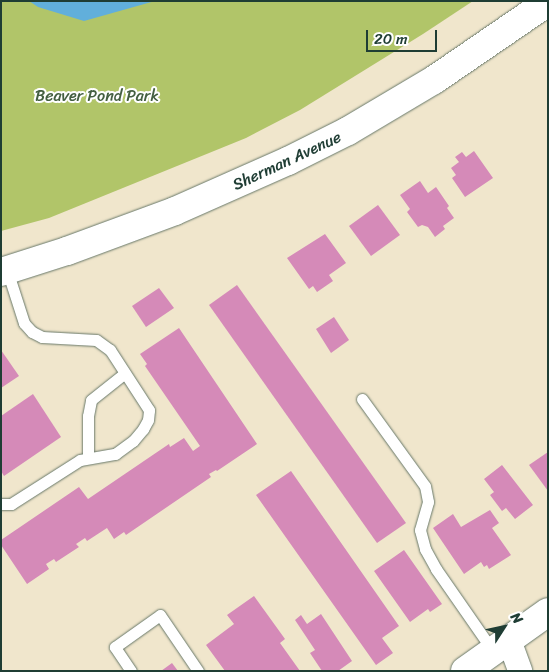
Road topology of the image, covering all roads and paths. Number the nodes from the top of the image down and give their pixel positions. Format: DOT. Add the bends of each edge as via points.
graph roads {
  1 [pos="548,2"];
  2 [pos="4,271"];
  3 [pos="125,373"];
  4 [pos="362,399"];
  5 [pos="88,457"];
  6 [pos="1,504"];
  7 [pos="548,612"];
  8 [pos="501,646"];
  9 [pos="130,671"];
  10 [pos="198,671"];
  11 [pos="465,671"];
  12 [pos="520,671"];
  1 -- 2 [label="main road, Sherman Avenue" via="434,80 288,162 175,211"];
  2 -- 3 [label="lane" via="24,323 32,332 42,337 96,340 110,350"];
  3 -- 5 [label="lane" via="91,400"];
  3 -- 5 [label="lane" via="145,401 149,410 148,420 133,441 115,454"];
  4 -- 8 [label="lane" via="425,486 428,502 420,530 425,549 436,569"];
  5 -- 6 [label="lane" via="11,504"];
  7 -- 8 [label="main road"];
  8 -- 11 [label="main road"];
  8 -- 12 [label="street"];
  9 -- 10 [label="lane" via="115,648 160,616"];
}
